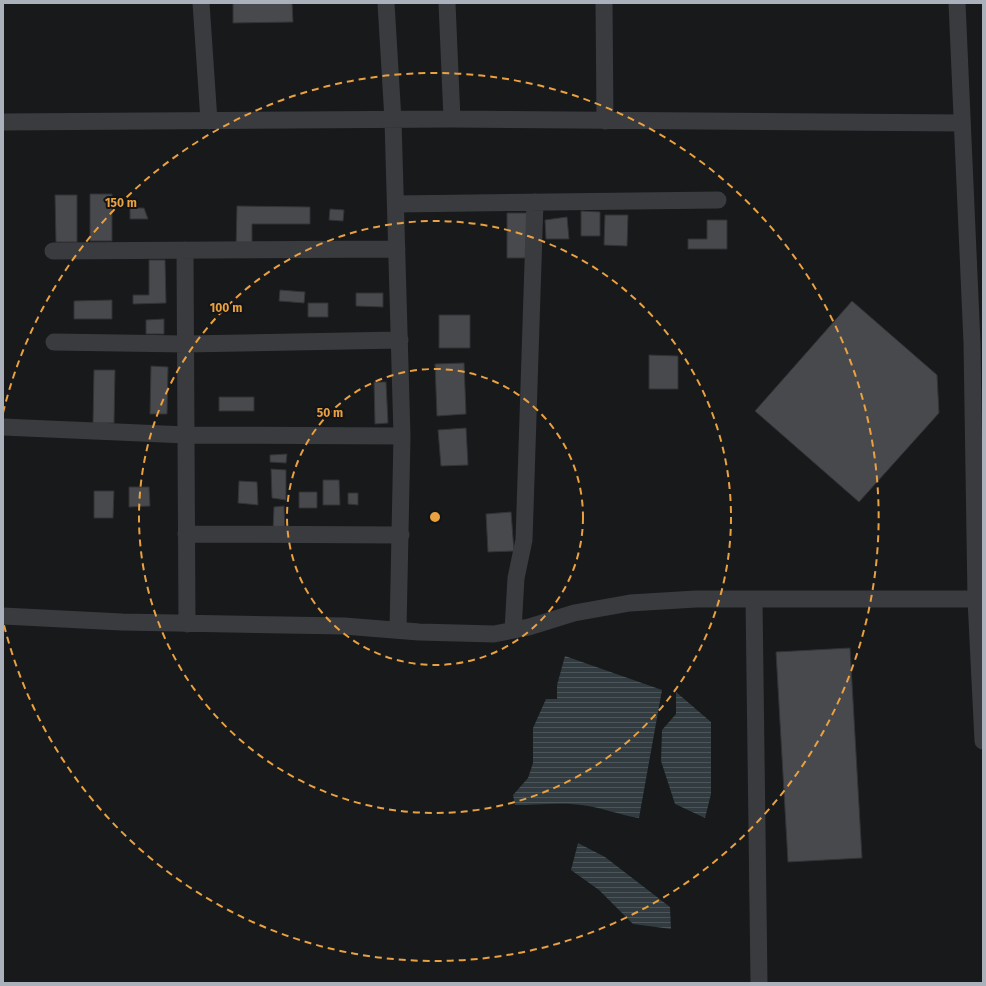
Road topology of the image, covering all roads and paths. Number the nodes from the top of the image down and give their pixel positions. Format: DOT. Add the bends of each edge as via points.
graph roads {
  1 [pos="201,3"];
  2 [pos="386,3"];
  3 [pos="447,3"];
  4 [pos="604,3"];
  5 [pos="957,3"];
  6 [pos="452,119"];
  7 [pos="393,120"];
  8 [pos="210,121"];
  9 [pos="605,121"];
  10 [pos="3,122"];
  11 [pos="962,123"];
  12 [pos="718,200"];
  13 [pos="536,202"];
  14 [pos="396,204"];
  15 [pos="397,249"];
  16 [pos="185,250"];
  17 [pos="53,251"];
  18 [pos="400,340"];
  19 [pos="54,342"];
  20 [pos="185,344"];
  21 [pos="3,427"];
  22 [pos="186,435"];
  23 [pos="402,436"];
  24 [pos="186,534"];
  25 [pos="401,536"];
  26 [pos="754,599"];
  27 [pos="976,599"];
  28 [pos="3,616"];
  29 [pos="187,624"];
  30 [pos="398,630"];
  31 [pos="513,630"];
  32 [pos="983,741"];
  33 [pos="758,983"];
  1 -- 8 [label="street"];
  2 -- 7 [label="street"];
  3 -- 6 [label="street"];
  4 -- 9 [label="street"];
  5 -- 11 [label="street"];
  6 -- 7 [label="street"];
  6 -- 9 [label="street"];
  7 -- 8 [label="street"];
  7 -- 14 [label="street"];
  8 -- 10 [label="street"];
  9 -- 11 [label="street"];
  11 -- 27 [label="street" via="972,343"];
  12 -- 13 [label="street"];
  13 -- 14 [label="street"];
  13 -- 31 [label="street" via="524,540 516,578"];
  14 -- 15 [label="street"];
  15 -- 16 [label="street"];
  15 -- 18 [label="street"];
  16 -- 17 [label="street"];
  16 -- 20 [label="street"];
  18 -- 20 [label="street"];
  18 -- 23 [label="street"];
  19 -- 20 [label="street"];
  20 -- 22 [label="street"];
  21 -- 22 [label="street"];
  22 -- 23 [label="street"];
  22 -- 24 [label="street"];
  23 -- 25 [label="street"];
  24 -- 25 [label="street"];
  24 -- 29 [label="street"];
  25 -- 30 [label="street"];
  26 -- 27 [label="street"];
  26 -- 31 [label="street" via="630,603 574,613"];
  26 -- 33 [label="street"];
  27 -- 32 [label="street"];
  28 -- 29 [label="street"];
  29 -- 30 [label="street" via="344,626"];
  30 -- 31 [label="street" via="494,634"];
}
